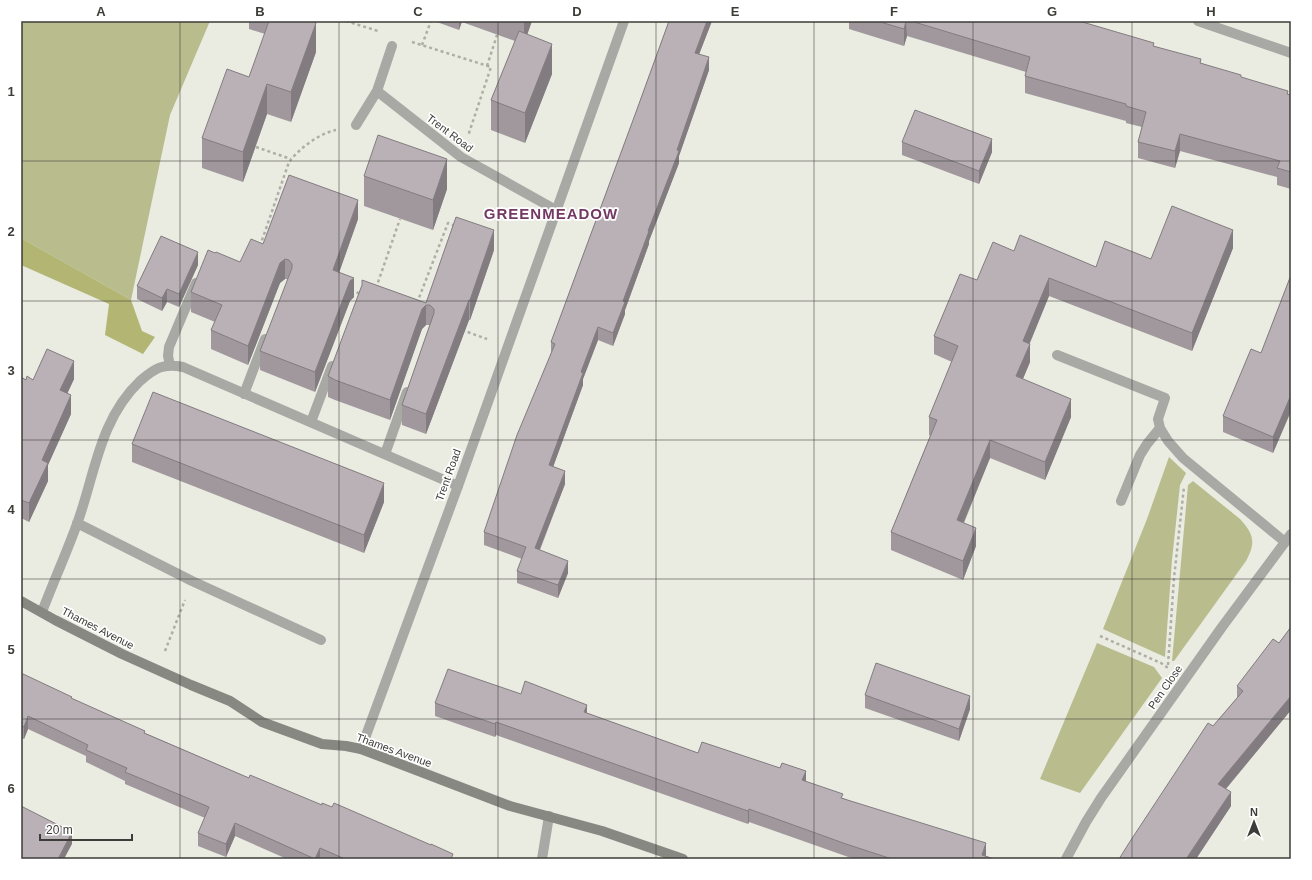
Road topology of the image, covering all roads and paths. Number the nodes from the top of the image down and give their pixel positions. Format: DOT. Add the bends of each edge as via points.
graph roads {
  1 [pos="346,21"];
  2 [pos="359,21"];
  3 [pos="431,21"];
  4 [pos="624,21"];
  5 [pos="1198,21"];
  6 [pos="358,25"];
  7 [pos="380,32"];
  8 [pos="497,35"];
  9 [pos="409,41"];
  10 [pos="422,45"];
  11 [pos="392,46"];
  12 [pos="1291,54"];
  13 [pos="487,66"];
  14 [pos="377,91"];
  15 [pos="356,125"];
  16 [pos="256,146"];
  17 [pos="461,157"];
  18 [pos="291,159"];
  19 [pos="556,210"];
  20 [pos="400,219"];
  21 [pos="462,228"];
  22 [pos="259,248"];
  23 [pos="199,277"];
  24 [pos="345,288"];
  25 [pos="375,290"];
  26 [pos="366,295"];
  27 [pos="416,305"];
  28 [pos="455,327"];
  29 [pos="269,328"];
  30 [pos="507,346"];
  31 [pos="336,355"];
  32 [pos="1057,355"];
  33 [pos="170,365"];
  34 [pos="410,382"];
  35 [pos="244,394"];
  36 [pos="311,422"];
  37 [pos="1160,428"];
  38 [pos="385,454"];
  39 [pos="1194,467"];
  40 [pos="458,486"];
  41 [pos="1121,501"];
  42 [pos="77,523"];
  43 [pos="1288,538"];
  44 [pos="192,581"];
  45 [pos="21,601"];
  46 [pos="42,612"];
  47 [pos="1100,636"];
  48 [pos="321,640"];
  49 [pos="1167,668"];
  50 [pos="157,670"];
  51 [pos="1185,680"];
  52 [pos="361,749"];
  53 [pos="549,816"];
  54 [pos="542,859"];
  55 [pos="683,859"];
  56 [pos="1066,859"];
  1 -- 6 [label="path"];
  2 -- 6 [label="path"];
  3 -- 10 [label="path"];
  4 -- 19 [label="street, Trent Road"];
  5 -- 12 [label="street"];
  6 -- 7 [label="path"];
  8 -- 13 [label="path"];
  9 -- 10 [label="path"];
  10 -- 13 [label="path"];
  11 -- 14 [label="street"];
  13 -- 17 [label="path" via="491,67"];
  14 -- 15 [label="street"];
  14 -- 17 [label="street, Trent Road"];
  15 -- 18 [label="path" via="326,132"];
  16 -- 18 [label="path"];
  17 -- 19 [label="street, Trent Road"];
  18 -- 22 [label="path"];
  19 -- 30 [label="street, Trent Road"];
  20 -- 25 [label="path"];
  21 -- 27 [label="path" via="448,223"];
  23 -- 33 [label="street" via="169,347"];
  24 -- 26 [label="path"];
  28 -- 30 [label="path"];
  29 -- 35 [label="street"];
  30 -- 40 [label="street, Trent Road"];
  31 -- 36 [label="street"];
  32 -- 37 [label="street" via="1165,398 1158,419"];
  33 -- 35 [label="street" via="183,367"];
  33 -- 42 [label="street" via="147,374 119,404 99,450"];
  34 -- 38 [label="street"];
  35 -- 36 [label="street"];
  36 -- 38 [label="street"];
  37 -- 39 [label="street" via="1168,441"];
  37 -- 41 [label="street" via="1140,455"];
  38 -- 40 [label="street"];
  39 -- 43 [label="street"];
  39 -- 49 [label="path" via="1185,479"];
  40 -- 52 [label="street, Trent Road"];
  42 -- 44 [label="street"];
  42 -- 46 [label="street"];
  43 -- 51 [label="street, Pen Close"];
  44 -- 48 [label="street"];
  44 -- 50 [label="path"];
  45 -- 46 [label="street, Thames Avenue"];
  46 -- 50 [label="street, Thames Avenue"];
  47 -- 49 [label="path"];
  49 -- 51 [label="path"];
  50 -- 52 [label="street, Thames Avenue" via="230,701 262,722 322,744"];
  51 -- 56 [label="street, Pen Close" via="1101,798"];
  52 -- 53 [label="street, Thames Avenue" via="510,806"];
  53 -- 54 [label="street"];
  53 -- 55 [label="street, Thames Avenue"];
}
